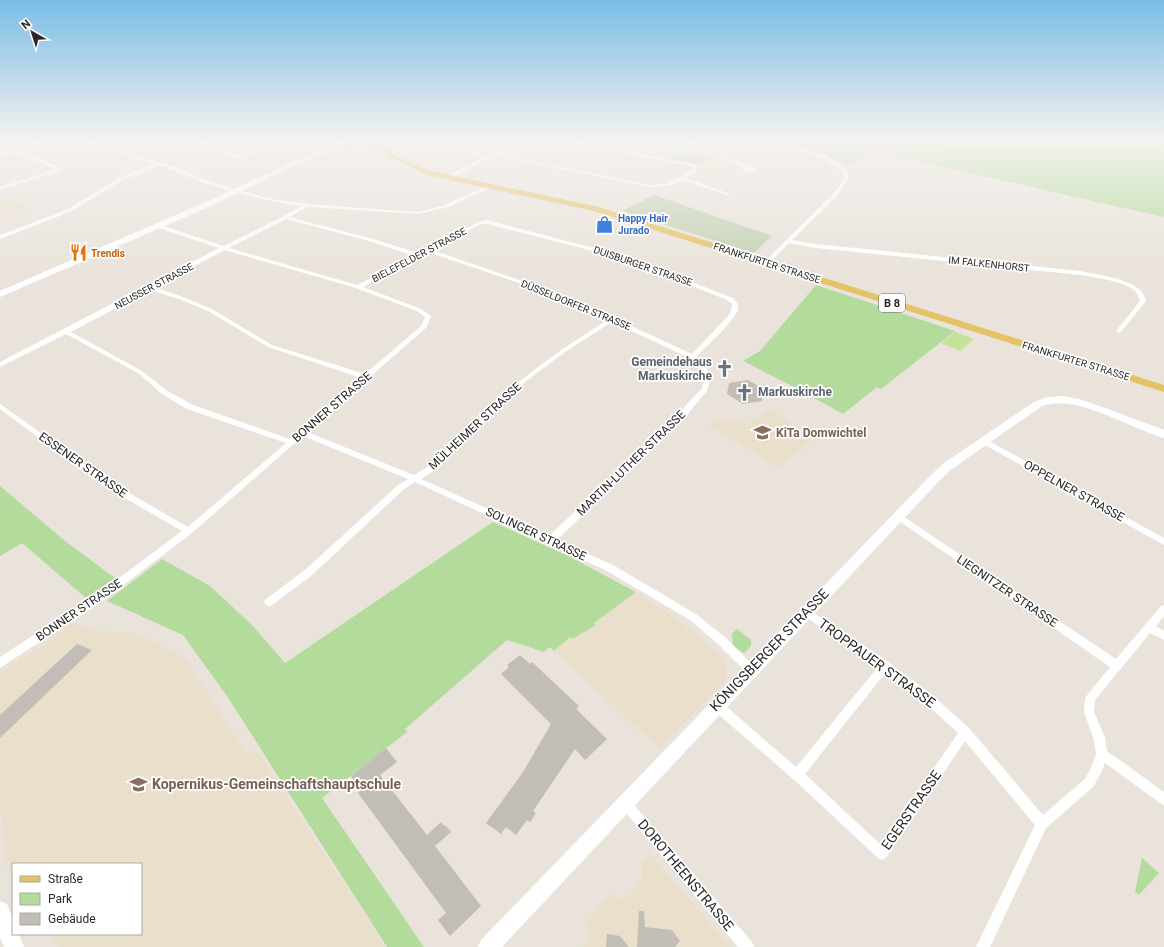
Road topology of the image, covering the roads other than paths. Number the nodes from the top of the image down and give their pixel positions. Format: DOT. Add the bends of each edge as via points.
graph roads {
  1 [pos="12,185"];
  2 [pos="111,185"];
  3 [pos="218,185"];
  4 [pos="250,185"];
  5 [pos="472,185"];
  6 [pos="479,185"];
  7 [pos="646,185"];
  8 [pos="667,185"];
  9 [pos="703,185"];
  10 [pos="842,185"];
  11 [pos="487,187"];
  12 [pos="0,189"];
  13 [pos="237,191"];
  14 [pos="729,194"];
  15 [pos="471,195"];
  16 [pos="307,205"];
  17 [pos="286,218"];
  18 [pos="480,223"];
  19 [pos="158,226"];
  20 [pos="0,232"];
  21 [pos="6,234"];
  22 [pos="0,237"];
  23 [pos="788,241"];
  24 [pos="224,248"];
  25 [pos="426,250"];
  26 [pos="417,255"];
  27 [pos="766,262"];
  28 [pos="150,288"];
  29 [pos="358,288"];
  30 [pos="0,294"];
  31 [pos="612,319"];
  32 [pos="1119,331"];
  33 [pos="67,332"];
  34 [pos="693,356"];
  35 [pos="0,365"];
  36 [pos="366,377"];
  37 [pos="1164,389"];
  38 [pos="0,406"];
  39 [pos="302,433"];
  40 [pos="1164,434"];
  41 [pos="984,441"];
  42 [pos="291,442"];
  43 [pos="415,479"];
  44 [pos="898,516"];
  45 [pos="189,530"];
  46 [pos="551,540"];
  47 [pos="1164,542"];
  48 [pos="269,602"];
  49 [pos="1164,609"];
  50 [pos="806,612"];
  51 [pos="1149,627"];
  52 [pos="1164,636"];
  53 [pos="0,663"];
  54 [pos="885,666"];
  55 [pos="1117,666"];
  56 [pos="750,669"];
  57 [pos="716,705"];
  58 [pos="965,732"];
  59 [pos="1102,754"];
  60 [pos="797,775"];
  61 [pos="1164,799"];
  62 [pos="626,803"];
  63 [pos="1042,824"];
  64 [pos="0,911"];
  65 [pos="14,947"];
  66 [pos="488,947"];
  67 [pos="747,947"];
  68 [pos="983,947"];
  1 -- 12 [label="street"];
  2 -- 21 [label="street" via="68,211"];
  3 -- 13 [label="street"];
  4 -- 13 [label="street"];
  5 -- 15 [label="street" via="474,188"];
  6 -- 11 [label="main road, FRANKFURTER STRASSE / B 8"];
  7 -- 8 [label="street"];
  9 -- 14 [label="street"];
  10 -- 23 [label="street"];
  11 -- 15 [label="street"];
  11 -- 27 [label="main road, FRANKFURTER STRASSE / B 8" via="596,209"];
  13 -- 16 [label="street"];
  13 -- 19 [label="street"];
  15 -- 16 [label="street" via="447,206 419,212"];
  16 -- 17 [label="street, NEUSSER STRASSE"];
  17 -- 24 [label="street, NEUSSER STRASSE"];
  17 -- 26 [label="street"];
  18 -- 25 [label="street, BIELEFELDER STRASSE"];
  18 -- 34 [label="street, DUISBURGER STRASSE" via="489,223 622,257 734,301 736,306 732,316"];
  19 -- 24 [label="street, BONNER STRASSE"];
  19 -- 30 [label="street"];
  20 -- 21 [label="street"];
  21 -- 22 [label="street"];
  23 -- 27 [label="street"];
  23 -- 32 [label="street, IM FALKENHORST" via="1103,277 1138,291 1143,301"];
  24 -- 28 [label="street, NEUSSER STRASSE"];
  24 -- 29 [label="street, BONNER STRASSE"];
  25 -- 26 [label="street, BIELEFELDER STRASSE"];
  25 -- 31 [label="street, DÜSSELDORFER STRASSE" via="547,291"];
  26 -- 29 [label="street, BIELEFELDER STRASSE"];
  27 -- 37 [label="main road, FRANKFURTER STRASSE / B 8"];
  28 -- 33 [label="street, NEUSSER STRASSE"];
  28 -- 36 [label="street" via="210,310 270,346"];
  29 -- 36 [label="street, BONNER STRASSE" via="419,310 428,316 424,327"];
  31 -- 34 [label="street, DÜSSELDORFER STRASSE"];
  31 -- 43 [label="street, MÜLHEIMER STRASSE" via="523,381 429,470"];
  33 -- 35 [label="street, NEUSSER STRASSE"];
  33 -- 42 [label="street" via="140,372 164,392 190,407"];
  34 -- 46 [label="street, MARTIN-LUTHER-STRASSE" via="703,366 708,377 705,389 681,416"];
  36 -- 39 [label="street, BONNER STRASSE"];
  38 -- 45 [label="street, ESSENER STRASSE" via="107,484"];
  39 -- 42 [label="street, BONNER STRASSE"];
  39 -- 43 [label="street, SOLINGER STRASSE"];
  40 -- 41 [label="street, KÖNIGSBERGER STRASSE" via="1079,402 1055,399 1038,404"];
  41 -- 44 [label="street, KÖNIGSBERGER STRASSE" via="936,476"];
  41 -- 47 [label="street, OPPELNER STRASSE"];
  42 -- 45 [label="street, BONNER STRASSE"];
  43 -- 46 [label="street, SOLINGER STRASSE"];
  43 -- 48 [label="street, MÜLHEIMER STRASSE" via="400,488 308,573"];
  44 -- 50 [label="street, KÖNIGSBERGER STRASSE"];
  44 -- 55 [label="street, LIEGNITZER STRASSE"];
  45 -- 53 [label="street, BONNER STRASSE" via="102,596"];
  46 -- 56 [label="street, SOLINGER STRASSE" via="610,568 692,617 722,641"];
  49 -- 51 [label="street"];
  50 -- 54 [label="street, TROPPAUER STRASSE"];
  50 -- 56 [label="street, KÖNIGSBERGER STRASSE"];
  51 -- 52 [label="street"];
  51 -- 55 [label="street"];
  54 -- 58 [label="street, TROPPAUER STRASSE" via="916,687"];
  54 -- 60 [label="street"];
  55 -- 59 [label="street" via="1090,698 1089,712 1099,737"];
  56 -- 57 [label="street, KÖNIGSBERGER STRASSE"];
  57 -- 60 [label="street, EGERSTRASSE"];
  57 -- 62 [label="street, KÖNIGSBERGER STRASSE"];
  58 -- 60 [label="street, EGERSTRASSE" via="882,854"];
  58 -- 63 [label="street, TROPPAUER STRASSE"];
  59 -- 61 [label="street"];
  59 -- 63 [label="street" via="1091,782"];
  62 -- 66 [label="street, KÖNIGSBERGER STRASSE"];
  62 -- 67 [label="street, DOROTHEENSTRASSE"];
  63 -- 68 [label="street"];
  64 -- 65 [label="street"];
}
